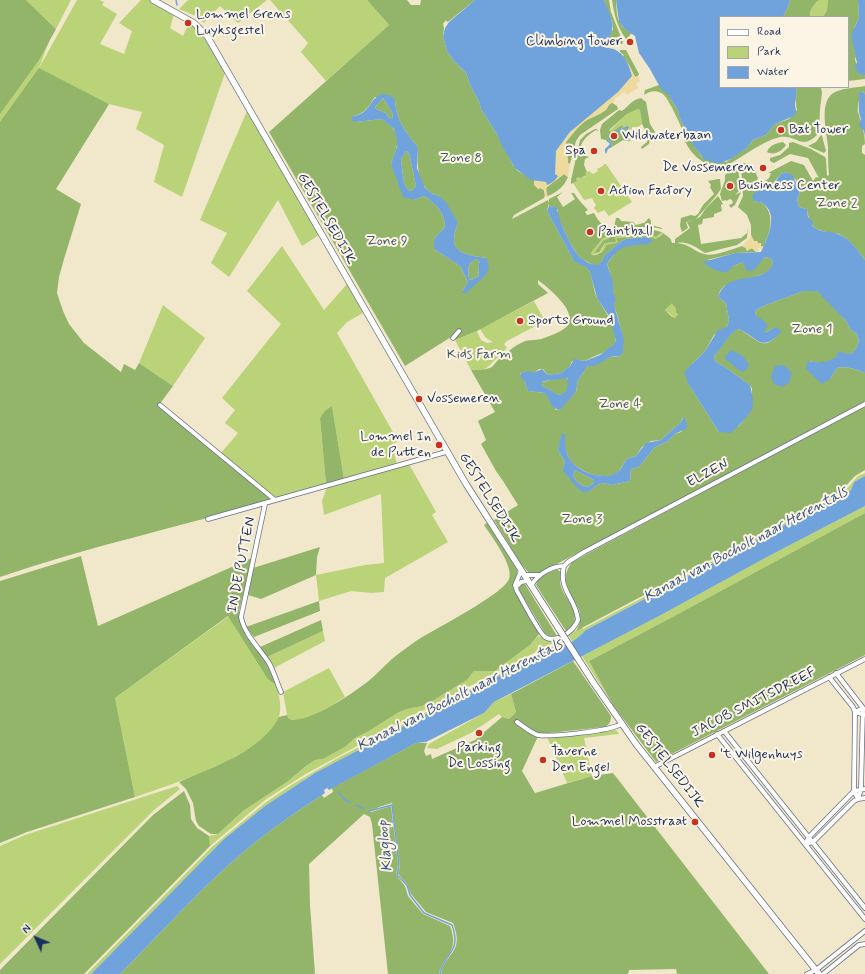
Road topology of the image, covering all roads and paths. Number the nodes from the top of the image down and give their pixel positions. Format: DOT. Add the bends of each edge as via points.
graph roads {
  1 [pos="153,0"];
  2 [pos="459,331"];
  3 [pos="453,338"];
  4 [pos="865,404"];
  5 [pos="160,405"];
  6 [pos="446,452"];
  7 [pos="275,500"];
  8 [pos="265,504"];
  9 [pos="208,519"];
  10 [pos="564,566"];
  11 [pos="522,573"];
  12 [pos="540,575"];
  13 [pos="528,581"];
  14 [pos="531,586"];
  15 [pos="516,587"];
  16 [pos="865,659"];
  17 [pos="836,673"];
  18 [pos="830,677"];
  19 [pos="282,692"];
  20 [pos="864,708"];
  21 [pos="856,712"];
  22 [pos="864,715"];
  23 [pos="517,722"];
  24 [pos="621,724"];
  25 [pos="724,731"];
  26 [pos="717,734"];
  27 [pos="654,767"];
  28 [pos="863,789"];
  29 [pos="854,791"];
  30 [pos="865,798"];
  31 [pos="858,799"];
  32 [pos="809,837"];
  33 [pos="813,842"];
  34 [pos="805,844"];
  35 [pos="849,888"];
  36 [pos="844,893"];
  37 [pos="865,908"];
  38 [pos="865,919"];
  39 [pos="865,931"];
  40 [pos="854,939"];
  41 [pos="865,944"];
  42 [pos="859,945"];
  43 [pos="817,972"];
  44 [pos="807,974"];
  45 [pos="823,974"];
  1 -- 6 [label="main road, GESTELSEDIJK" via="197,26 209,40"];
  2 -- 3 [label="street"];
  4 -- 10 [label="street, ELZEN" via="584,552"];
  5 -- 7 [label="street"];
  6 -- 7 [label="street, IN DE PUTTEN"];
  6 -- 11 [label="main road, GESTELSEDIJK"];
  7 -- 8 [label="street, IN DE PUTTEN"];
  8 -- 9 [label="street, IN DE PUTTEN"];
  8 -- 19 [label="street, IN DE PUTTEN" via="241,617 248,633 269,664"];
  10 -- 12 [label="street, ELZEN" via="558,566"];
  10 -- 15 [label="street" via="563,584 576,609 578,620 573,629 559,638 550,639 542,634"];
  11 -- 12 [label="street, ELZEN"];
  11 -- 13 [label="main road, GESTELSEDIJK"];
  11 -- 15 [label="street" via="516,581"];
  12 -- 14 [label="street, ELZEN"];
  13 -- 14 [label="main road, GESTELSEDIJK"];
  13 -- 15 [label="street" via="519,583"];
  14 -- 24 [label="main road, GESTELSEDIJK, bridge"];
  16 -- 17 [label="street, JACOB SMITSDREEF"];
  17 -- 18 [label="street, JACOB SMITSDREEF"];
  17 -- 20 [label="street"];
  18 -- 21 [label="street"];
  18 -- 25 [label="street, JACOB SMITSDREEF"];
  20 -- 21 [label="street"];
  20 -- 22 [label="street"];
  21 -- 22 [label="street"];
  21 -- 29 [label="street"];
  22 -- 28 [label="street"];
  23 -- 24 [label="street" via="542,735 569,734 612,728"];
  24 -- 27 [label="main road, GESTELSEDIJK"];
  25 -- 26 [label="street, JACOB SMITSDREEF"];
  25 -- 32 [label="street"];
  26 -- 27 [label="street, JACOB SMITSDREEF"];
  26 -- 34 [label="street"];
  27 -- 43 [label="main road, GESTELSEDIJK"];
  28 -- 29 [label="street"];
  28 -- 31 [label="street"];
  29 -- 31 [label="street"];
  29 -- 32 [label="street"];
  30 -- 31 [label="street"];
  31 -- 33 [label="street"];
  32 -- 33 [label="street"];
  32 -- 34 [label="street"];
  33 -- 34 [label="street"];
  33 -- 35 [label="street"];
  34 -- 36 [label="street"];
  35 -- 36 [label="street"];
  35 -- 37 [label="street"];
  36 -- 38 [label="street"];
  39 -- 40 [label="street"];
  40 -- 42 [label="street"];
  40 -- 43 [label="street"];
  41 -- 42 [label="street"];
  42 -- 45 [label="street"];
  43 -- 44 [label="street"];
}
